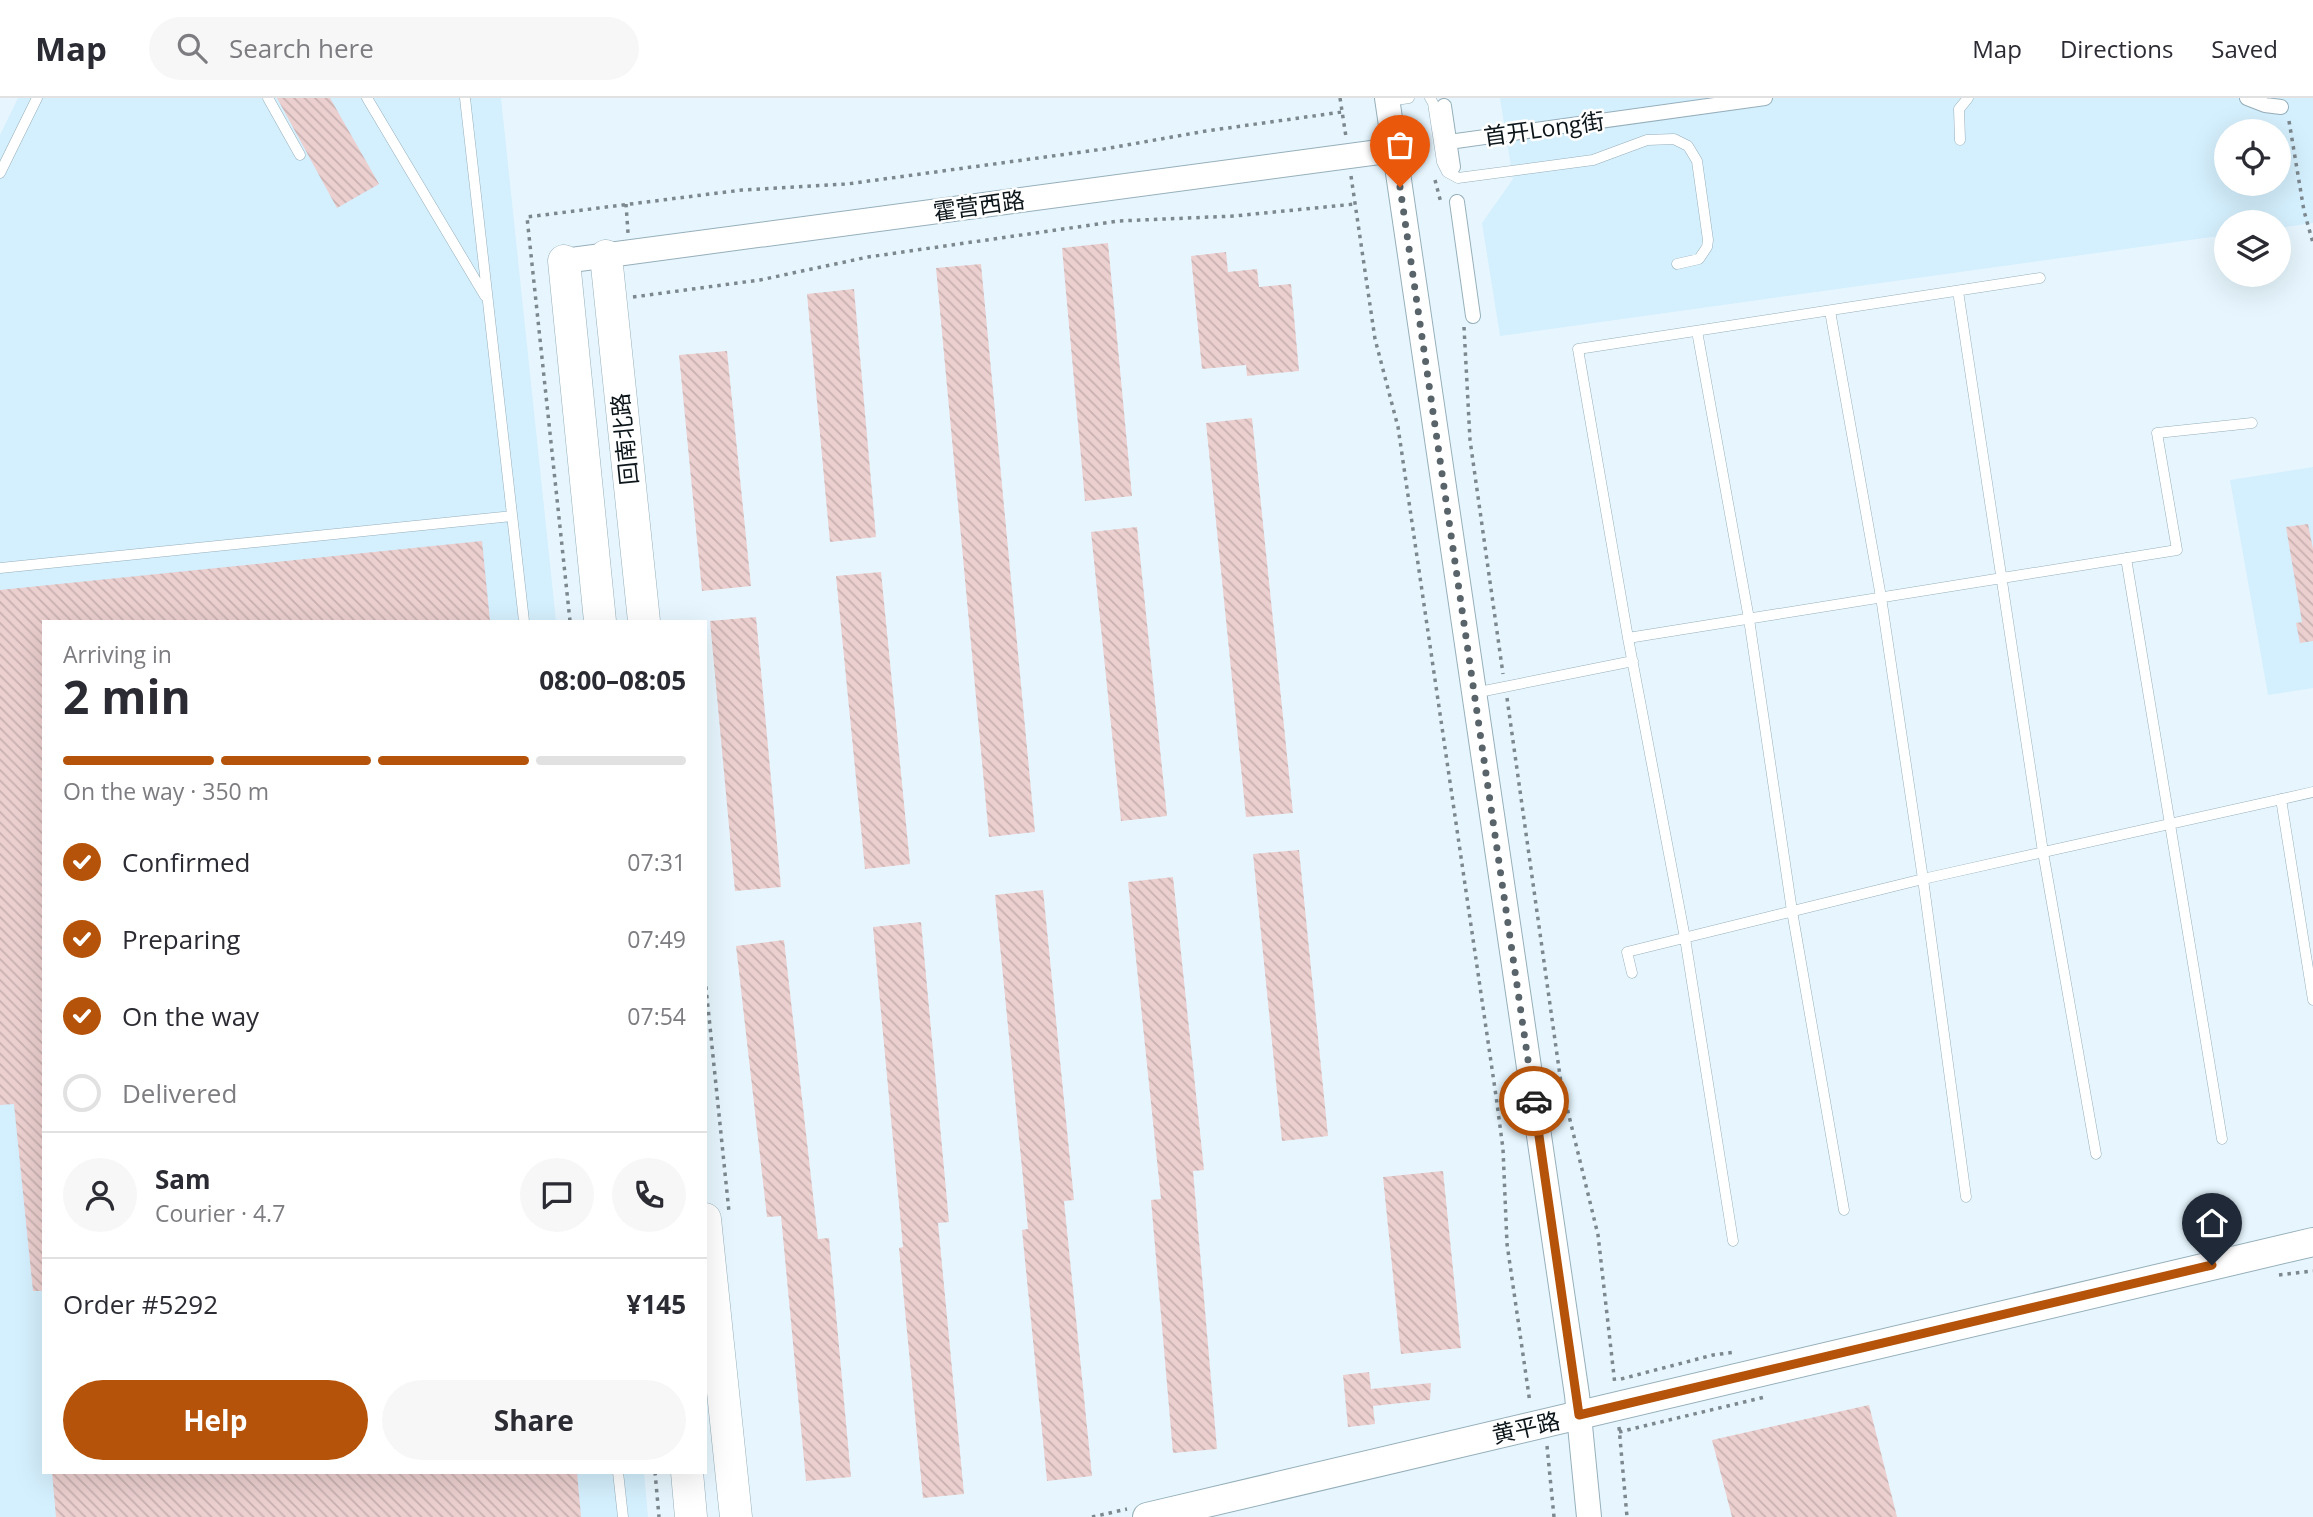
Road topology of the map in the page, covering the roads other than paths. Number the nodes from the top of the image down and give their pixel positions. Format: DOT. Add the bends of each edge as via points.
graph roads {
  1 [pos="37,98"];
  2 [pos="268,98"];
  3 [pos="367,98"];
  4 [pos="465,98"];
  5 [pos="1430,98"];
  6 [pos="1765,98"];
  7 [pos="1968,98"];
  8 [pos="2247,98"];
  9 [pos="1394,99"];
  10 [pos="1444,106"];
  11 [pos="2285,113"];
  12 [pos="1960,140"];
  13 [pos="1449,142"];
  14 [pos="1394,150"];
  15 [pos="300,155"];
  16 [pos="1453,167"];
  17 [pos="0,173"];
  18 [pos="1453,210"];
  19 [pos="606,256"];
  20 [pos="564,261"];
  21 [pos="1677,264"];
  22 [pos="2039,278"];
  23 [pos="1958,291"];
  24 [pos="487,299"];
  25 [pos="1830,311"];
  26 [pos="1468,316"];
  27 [pos="1698,331"];
  28 [pos="2252,423"];
  29 [pos="512,516"];
  30 [pos="2126,558"];
  31 [pos="0,568"];
  32 [pos="2003,578"];
  33 [pos="1881,597"];
  34 [pos="1749,619"];
  35 [pos="524,620"];
  36 [pos="600,620"];
  37 [pos="644,620"];
  38 [pos="1628,638"];
  39 [pos="1633,661"];
  40 [pos="1474,694"];
  41 [pos="2313,792"];
  42 [pos="2281,799"];
  43 [pos="2168,824"];
  44 [pos="2043,852"];
  45 [pos="1923,878"];
  46 [pos="1792,911"];
  47 [pos="1685,938"];
  48 [pos="1632,973"];
  49 [pos="2313,1000"];
  50 [pos="2222,1139"];
  51 [pos="2096,1154"];
  52 [pos="1966,1196"];
  53 [pos="1844,1210"];
  54 [pos="707,1238"];
  55 [pos="1733,1241"];
  56 [pos="2313,1241"];
  57 [pos="1579,1415"];
  58 [pos="618,1474"];
  59 [pos="687,1474"];
  60 [pos="623,1517"];
  61 [pos="691,1517"];
  62 [pos="736,1517"];
  63 [pos="1147,1517"];
  64 [pos="1589,1517"];
  1 -- 17 [label="lane"];
  2 -- 15 [label="lane"];
  3 -- 24 [label="lane"];
  4 -- 24 [label="lane"];
  5 -- 21 [label="lane" via="1444,167 1458,178 1600,159 1655,138 1674,139 1688,146 1697,161 1707,247 1699,259"];
  6 -- 13 [label="street, 首开Long街"];
  7 -- 12 [label="lane" via="1959,109"];
  8 -- 11 [label="street"];
  9 -- 14 [label="street"];
  10 -- 13 [label="street"];
  13 -- 16 [label="street"];
  14 -- 19 [label="street, 霍营西路"];
  14 -- 40 [label="street"];
  18 -- 26 [label="street"];
  19 -- 20 [label="street, 霍营西路"];
  19 -- 37 [label="main road, 回南北路"];
  20 -- 36 [label="main road, 回南北路"];
  22 -- 23 [label="lane"];
  23 -- 25 [label="lane"];
  23 -- 32 [label="lane"];
  24 -- 29 [label="lane"];
  25 -- 27 [label="lane"];
  25 -- 33 [label="lane"];
  27 -- 34 [label="lane"];
  27 -- 38 [label="lane" via="1578,349"];
  28 -- 30 [label="lane" via="2157,433 2177,550"];
  29 -- 31 [label="lane"];
  29 -- 35 [label="lane"];
  30 -- 32 [label="lane"];
  30 -- 43 [label="lane"];
  32 -- 33 [label="lane"];
  32 -- 44 [label="lane"];
  33 -- 34 [label="lane"];
  33 -- 45 [label="lane"];
  34 -- 38 [label="lane"];
  34 -- 46 [label="lane"];
  38 -- 39 [label="lane"];
  39 -- 40 [label="lane"];
  39 -- 47 [label="lane"];
  40 -- 57 [label="street"];
  41 -- 42 [label="lane"];
  42 -- 43 [label="lane"];
  42 -- 49 [label="lane"];
  43 -- 44 [label="lane"];
  43 -- 50 [label="lane"];
  44 -- 45 [label="lane"];
  44 -- 51 [label="lane"];
  45 -- 46 [label="lane"];
  45 -- 52 [label="lane"];
  46 -- 47 [label="lane"];
  46 -- 53 [label="lane"];
  47 -- 48 [label="lane" via="1628,952"];
  47 -- 55 [label="lane"];
  54 -- 62 [label="main road"];
  56 -- 57 [label="main road, 黄平路"];
  57 -- 63 [label="main road, 黄平路"];
  57 -- 64 [label="street"];
  58 -- 60 [label="lane"];
  59 -- 61 [label="main road"];
}
